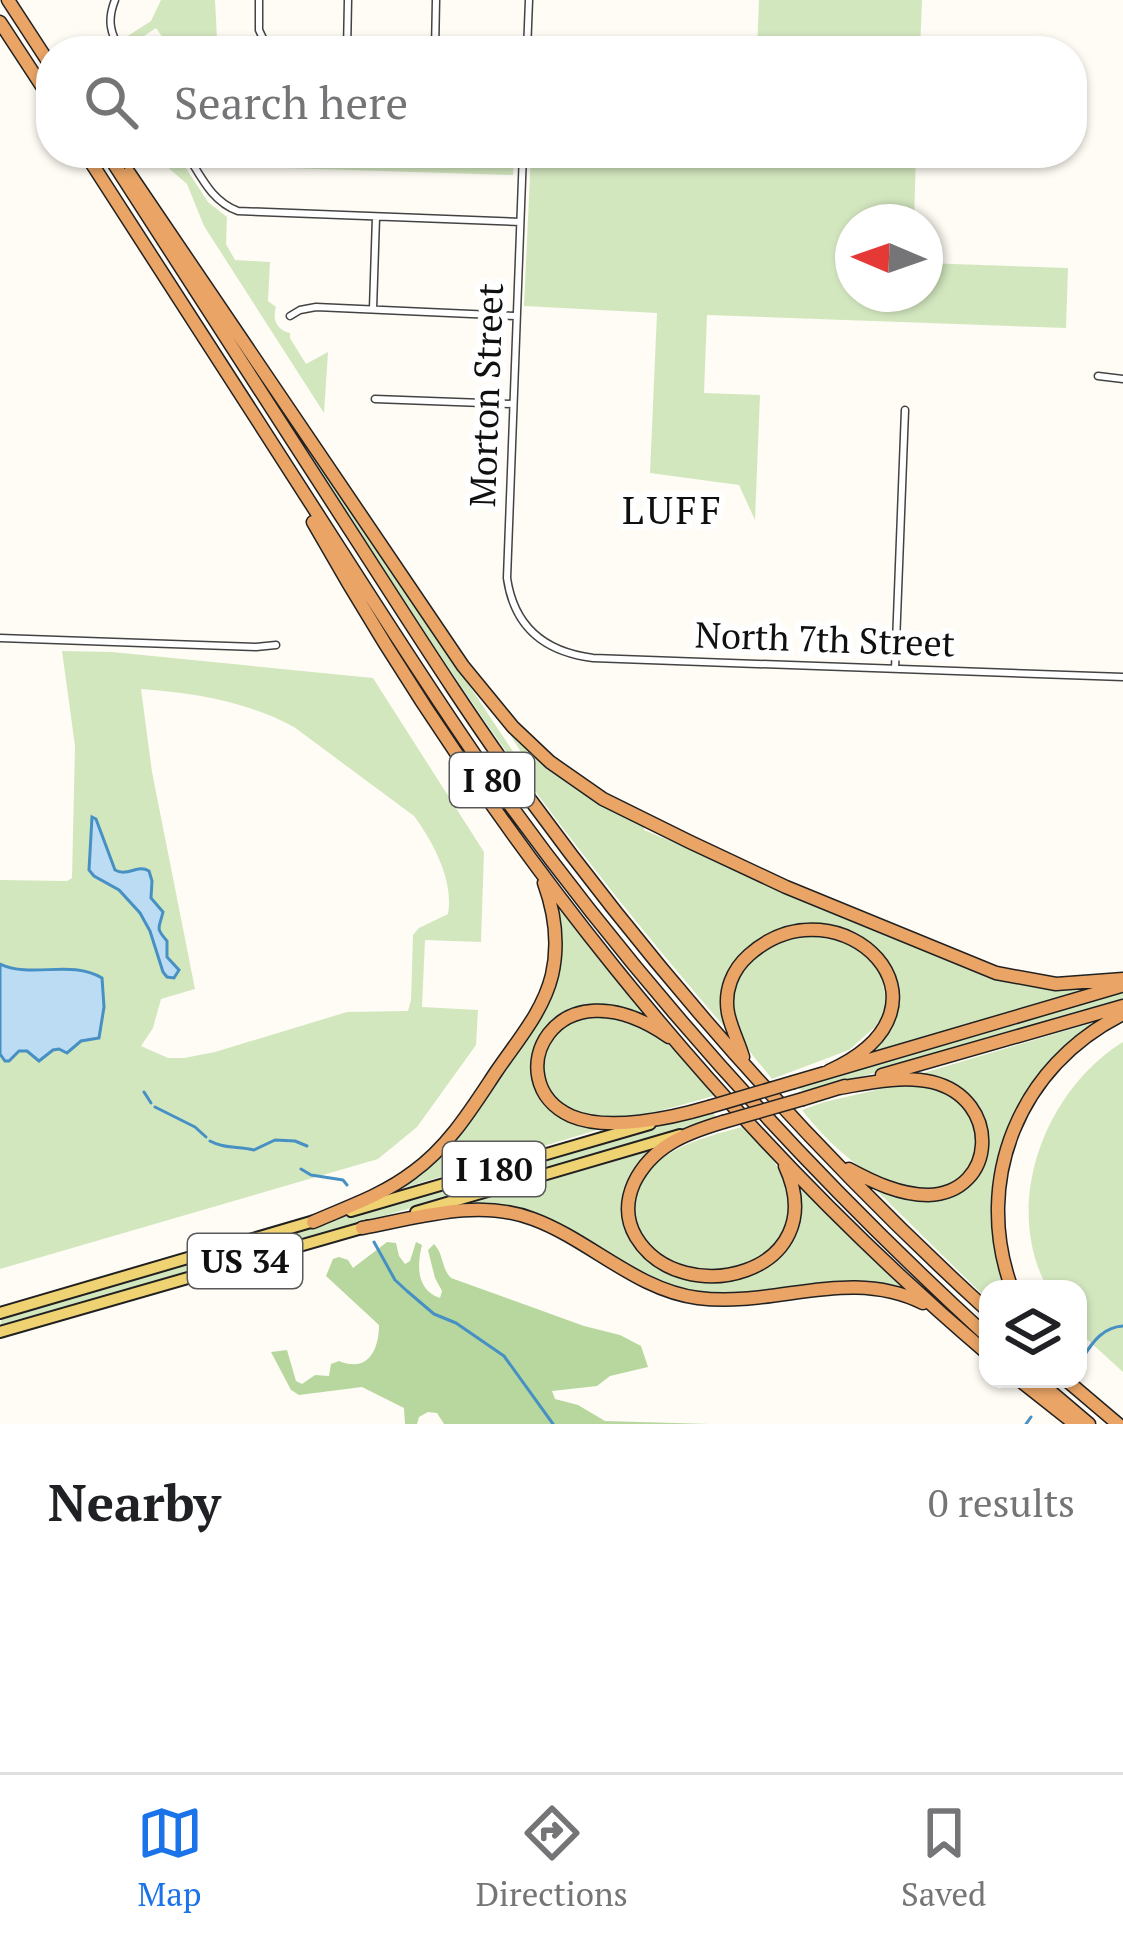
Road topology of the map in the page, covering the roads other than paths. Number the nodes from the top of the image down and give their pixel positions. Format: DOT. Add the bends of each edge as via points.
graph roads {
  1 [pos="8,0"];
  2 [pos="115,0"];
  3 [pos="259,0"];
  4 [pos="348,0"];
  5 [pos="436,0"];
  6 [pos="529,0"];
  7 [pos="0,22"];
  8 [pos="113,36"];
  9 [pos="261,36"];
  10 [pos="347,36"];
  11 [pos="435,36"];
  12 [pos="528,36"];
  13 [pos="36,43"];
  14 [pos="36,77"];
  15 [pos="95,168"];
  16 [pos="121,168"];
  17 [pos="123,168"];
  18 [pos="195,168"];
  19 [pos="522,168"];
  20 [pos="376,217"];
  21 [pos="520,222"];
  22 [pos="373,309"];
  23 [pos="290,316"];
  24 [pos="516,316"];
  25 [pos="1097,376"];
  26 [pos="1123,379"];
  27 [pos="375,399"];
  28 [pos="512,404"];
  29 [pos="904,410"];
  30 [pos="251,411"];
  31 [pos="532,632"];
  32 [pos="0,638"];
  33 [pos="276,645"];
  34 [pos="895,669"];
  35 [pos="1123,677"];
  36 [pos="536,866"];
  37 [pos="1123,982"];
  38 [pos="1123,1010"];
  39 [pos="689,1053"];
  40 [pos="746,1064"];
  41 [pos="829,1071"];
  42 [pos="839,1088"];
  43 [pos="676,1116"];
  44 [pos="694,1130"];
  45 [pos="816,1142"];
  46 [pos="771,1145"];
  47 [pos="313,1222"];
  48 [pos="362,1228"];
  49 [pos="1009,1280"];
  50 [pos="979,1303"];
  51 [pos="0,1313"];
  52 [pos="950,1322"];
  53 [pos="979,1329"];
  54 [pos="0,1332"];
  55 [pos="979,1346"];
  56 [pos="1030,1388"];
  57 [pos="1047,1388"];
  58 [pos="1077,1388"];
  59 [pos="1086,1388"];
  60 [pos="1121,1422"];
  61 [pos="1076,1424"];
  62 [pos="1089,1424"];
  1 -- 13 [label="highway"];
  2 -- 8 [label="street"];
  3 -- 9 [label="street"];
  4 -- 10 [label="street"];
  5 -- 11 [label="street"];
  6 -- 12 [label="street"];
  7 -- 14 [label="highway"];
  15 -- 30 [label="highway, I 80"];
  16 -- 40 [label="highway, I 80" via="495,750 620,918"];
  17 -- 37 [label="highway" via="463,666 550,762 689,842 976,966 1056,984"];
  18 -- 20 [label="street" via="224,205 243,212"];
  19 -- 21 [label="street, Morton Street"];
  20 -- 21 [label="street"];
  20 -- 22 [label="street"];
  21 -- 24 [label="street, Morton Street"];
  22 -- 23 [label="street" via="316,307"];
  22 -- 24 [label="street"];
  24 -- 28 [label="street, Morton Street"];
  25 -- 26 [label="street"];
  27 -- 28 [label="street"];
  28 -- 31 [label="street, Morton Street" via="507,578 514,608"];
  29 -- 34 [label="street"];
  30 -- 36 [label="highway" via="417,697"];
  30 -- 53 [label="highway, I 80" via="453,723 602,925 790,1143"];
  31 -- 34 [label="street, North 7th Street" via="561,652 592,658"];
  32 -- 33 [label="street"];
  34 -- 35 [label="street, North 7th Street"];
  36 -- 39 [label="highway"];
  36 -- 47 [label="highway" via="556,944 533,1019 430,1159 383,1192"];
  37 -- 41 [label="highway, I 180"];
  38 -- 42 [label="highway, I 180"];
  38 -- 49 [label="highway" via="1047,1072 1010,1136 997,1214"];
  39 -- 43 [label="highway" via="646,1023 595,1010 562,1019 540,1051 542,1086 571,1116"];
  39 -- 46 [label="highway"];
  40 -- 41 [label="highway" via="728,1013 733,975 766,943 819,931 868,948 892,989 881,1029"];
  40 -- 45 [label="highway, I 80"];
  41 -- 43 [label="highway, I 180, bridge"];
  42 -- 44 [label="highway, I 180, bridge"];
  42 -- 45 [label="highway" via="907,1080 953,1090 980,1124 978,1161 950,1190 909,1193 864,1178"];
  43 -- 47 [label="main road, I 180"];
  44 -- 46 [label="highway" via="653,1156 628,1204 644,1248 689,1273 736,1273 785,1242 795,1196"];
  44 -- 48 [label="main road, I 180"];
  45 -- 50 [label="highway, I 80"];
  46 -- 52 [label="highway"];
  47 -- 51 [label="main road, US 34"];
  48 -- 52 [label="highway" via="504,1211 681,1294 723,1299 866,1287 913,1298"];
  48 -- 54 [label="main road, US 34"];
  52 -- 55 [label="highway"];
  56 -- 61 [label="highway"];
  57 -- 62 [label="highway"];
  58 -- 60 [label="highway"];
  59 -- 60 [label="highway"];
}
